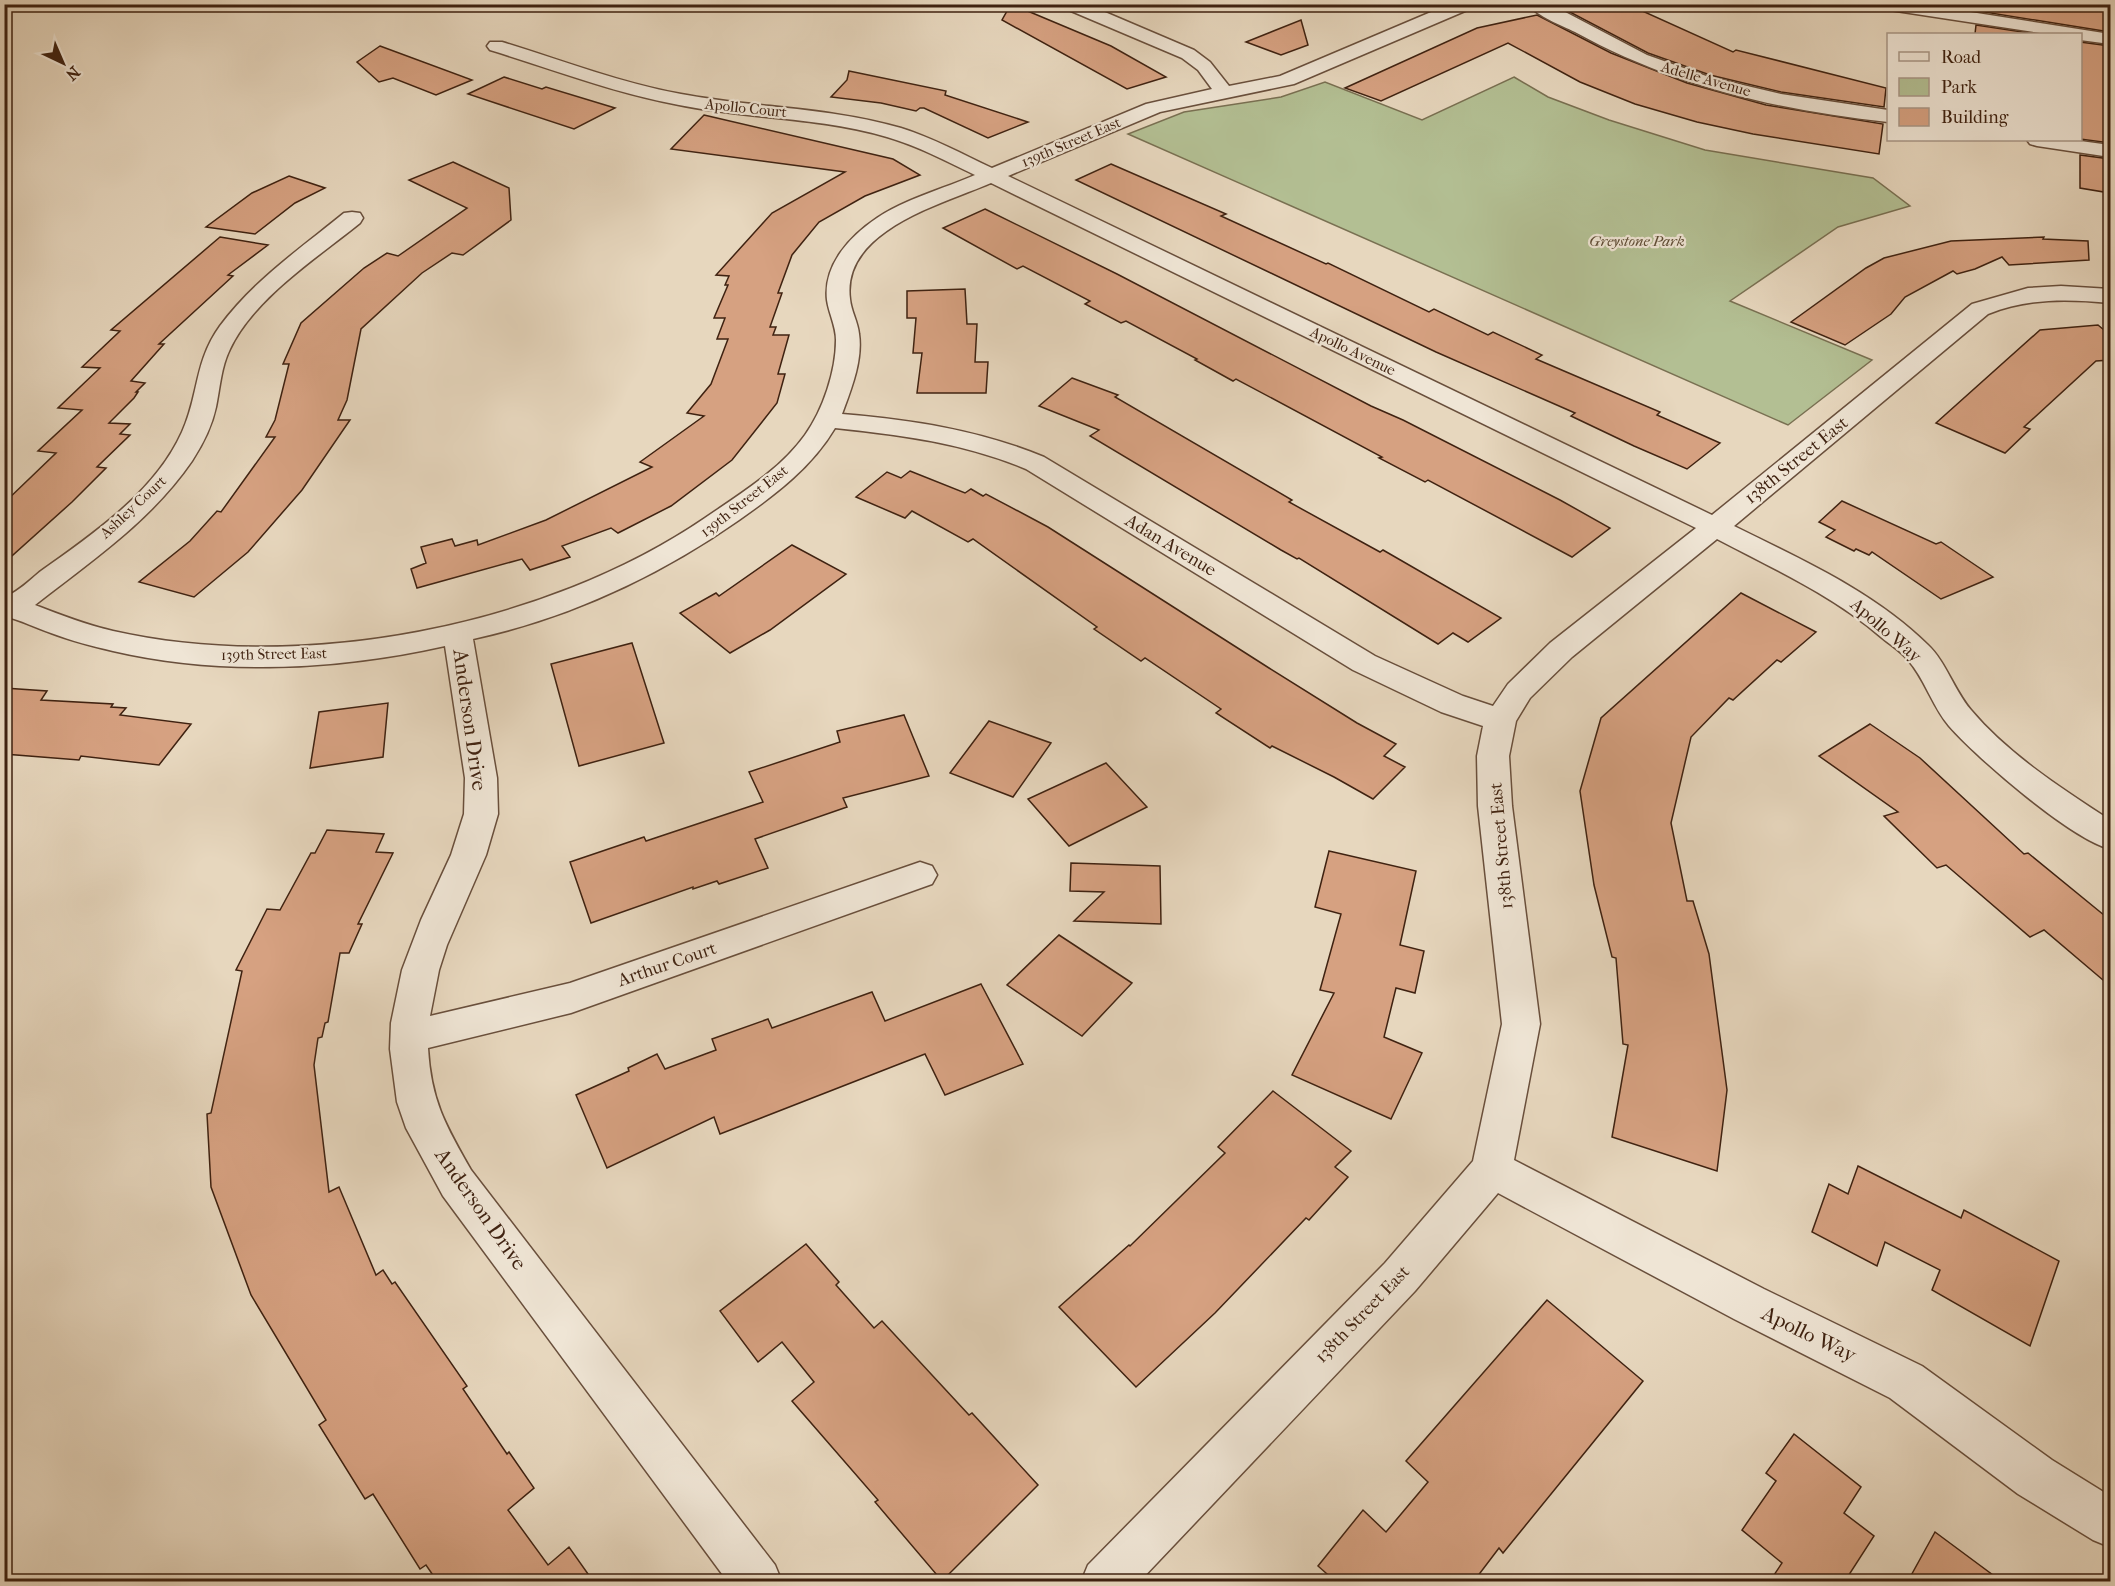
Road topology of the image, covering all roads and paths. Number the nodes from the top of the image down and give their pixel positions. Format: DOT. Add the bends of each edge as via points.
graph roads {
  1 [pos="1466,4"];
  2 [pos="1536,4"];
  3 [pos="1883,4"];
  4 [pos="1072,5"];
  5 [pos="2066,33"];
  6 [pos="2082,35"];
  7 [pos="2110,39"];
  8 [pos="496,46"];
  9 [pos="1225,93"];
  10 [pos="1887,116"];
  11 [pos="2044,141"];
  12 [pos="2110,151"];
  13 [pos="992,175"];
  14 [pos="352,218"];
  15 [pos="2110,296"];
  16 [pos="826,420"];
  17 [pos="1715,527"];
  18 [pos="9,606"];
  19 [pos="456,634"];
  20 [pos="1500,720"];
  21 [pos="2110,836"];
  22 [pos="920,875"];
  23 [pos="409,1037"];
  24 [pos="1492,1169"];
  25 [pos="2110,1523"];
  26 [pos="758,1581"];
  27 [pos="1105,1581"];
  1 -- 9 [label="street, 139th Street East" via="1287,80"];
  2 -- 10 [label="street, Adelle Avenue" via="1640,58 1696,79 1763,96"];
  3 -- 5 [label="street"];
  4 -- 9 [label="street" via="1188,54 1204,66"];
  6 -- 7 [label="street"];
  8 -- 13 [label="street, Apollo Court" via="678,99 832,118 879,128 922,142"];
  9 -- 13 [label="street, 139th Street East" via="1153,108"];
  11 -- 12 [label="street"];
  13 -- 16 [label="street, 139th Street East" via="893,217 860,241 848,257 838,277 838,298 848,338 846,358"];
  13 -- 17 [label="street, Apollo Avenue"];
  14 -- 18 [label="street, Ashley Court" via="258,298 228,332 212,361 199,423 166,477 130,514"];
  15 -- 17 [label="street, 138th Street East" via="2039,294 2006,299 1980,309"];
  16 -- 19 [label="street, 139th Street East" via="809,447 782,476 724,520 668,555 566,601"];
  16 -- 20 [label="street, Adan Avenue" via="935,432 1008,450 1364,663 1452,704"];
  17 -- 20 [label="street, 138th Street East" via="1561,650 1519,691"];
  17 -- 21 [label="street, Apollo Way" via="1864,607 1919,653 1959,717 1998,755 2061,805"];
  18 -- 19 [label="street, 139th Street East" via="94,636 201,654 323,654"];
  19 -- 23 [label="street, Anderson Drive" via="480,773 481,812 468,854 424,953"];
  20 -- 24 [label="street, 138th Street East" via="1493,756 1495,806 1521,1024"];
  22 -- 23 [label="street, Arthur Court" via="571,998"];
  23 -- 26 [label="street, Anderson Drive" via="414,1088 426,1127 458,1183"];
  24 -- 25 [label="street, Apollo Way" via="1906,1382 2035,1477"];
  24 -- 27 [label="street, 138th Street East" via="1400,1277"];
}
